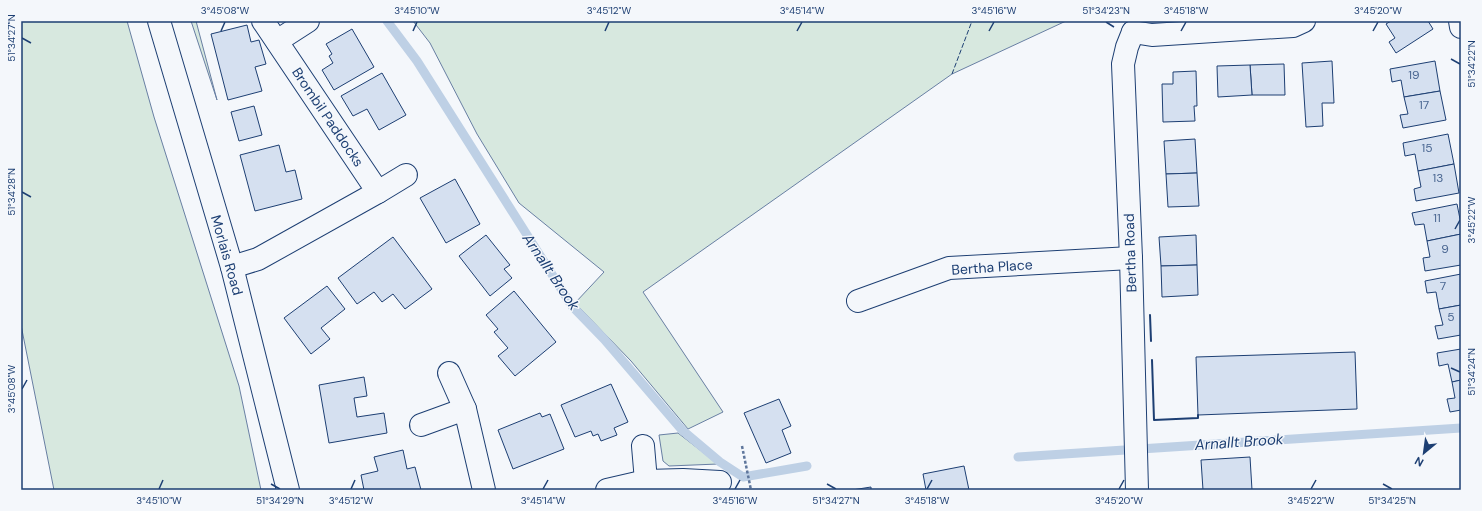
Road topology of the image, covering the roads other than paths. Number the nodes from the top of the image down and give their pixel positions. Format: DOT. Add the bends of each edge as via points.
graph roads {
  1 [pos="159,21"];
  2 [pos="264,21"];
  3 [pos="308,21"];
  4 [pos="1304,21"];
  5 [pos="1460,21"];
  6 [pos="1128,27"];
  7 [pos="1461,28"];
  8 [pos="277,42"];
  9 [pos="406,175"];
  10 [pos="378,192"];
  11 [pos="1131,258"];
  12 [pos="232,267"];
  13 [pos="858,301"];
  14 [pos="449,373"];
  15 [pos="465,409"];
  16 [pos="421,425"];
  17 [pos="643,446"];
  18 [pos="646,481"];
  19 [pos="720,482"];
  20 [pos="288,490"];
  21 [pos="484,490"];
  22 [pos="607,490"];
  23 [pos="1137,490"];
  1 -- 12 [label="street, Morlais Road"];
  2 -- 8 [label="street, Brombil Paddocks"];
  3 -- 8 [label="street"];
  4 -- 6 [label="street" via="1293,26 1152,35"];
  5 -- 7 [label="street"];
  6 -- 11 [label="street, Bertha Road" via="1124,64"];
  8 -- 10 [label="street, Brombil Paddocks"];
  9 -- 10 [label="street"];
  10 -- 12 [label="street" via="258,259"];
  11 -- 13 [label="street, Bertha Place" via="949,268"];
  11 -- 23 [label="street, Bertha Road"];
  12 -- 20 [label="street, Morlais Road"];
  14 -- 15 [label="street"];
  15 -- 16 [label="street"];
  15 -- 21 [label="street"];
  17 -- 18 [label="street"];
  18 -- 19 [label="street"];
  18 -- 22 [label="street"];
}
